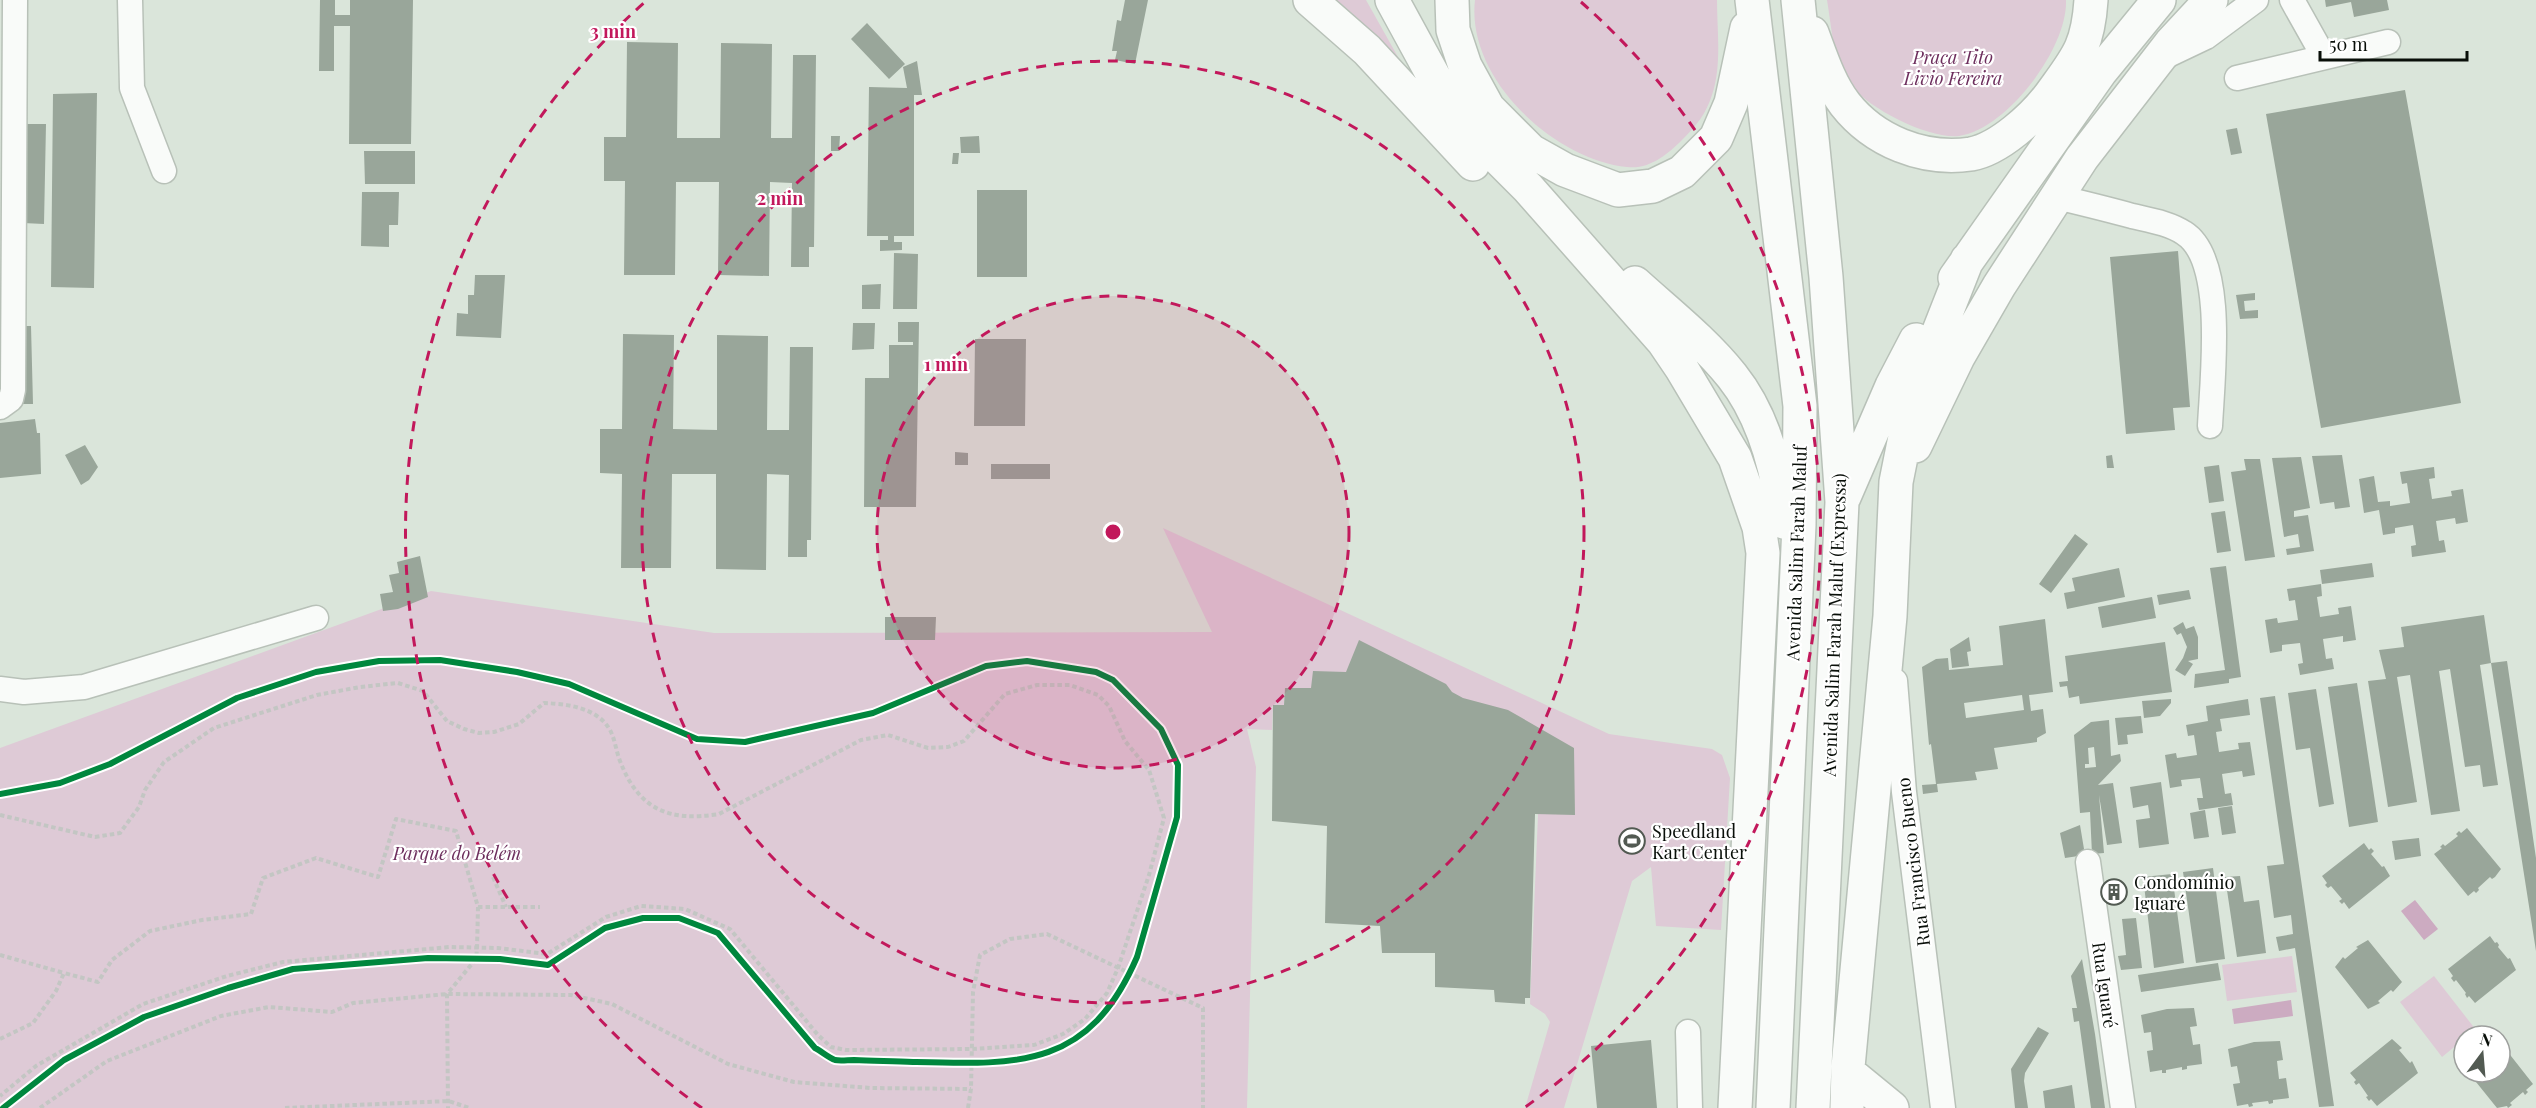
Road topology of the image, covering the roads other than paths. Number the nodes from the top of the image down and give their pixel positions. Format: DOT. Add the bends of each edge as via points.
graph roads {
  1 [pos="15,0"];
  2 [pos="130,0"];
  3 [pos="1310,0"];
  4 [pos="1392,0"];
  5 [pos="1452,0"];
  6 [pos="1798,0"];
  7 [pos="2091,0"];
  8 [pos="2159,0"];
  9 [pos="2176,0"];
  10 [pos="2211,0"];
  11 [pos="2256,0"];
  12 [pos="2292,0"];
  13 [pos="1753,1"];
  14 [pos="2388,42"];
  15 [pos="2324,57"];
  16 [pos="2157,61"];
  17 [pos="2101,70"];
  18 [pos="2237,78"];
  19 [pos="8,93"];
  20 [pos="164,171"];
  21 [pos="1518,177"];
  22 [pos="2056,197"];
  23 [pos="1976,247"];
  24 [pos="1700,402"];
  25 [pos="0,407"];
  26 [pos="2210,426"];
  27 [pos="1896,482"];
  28 [pos="1842,502"];
  29 [pos="1795,610"];
  30 [pos="1890,616"];
  31 [pos="316,618"];
  32 [pos="0,689"];
  33 [pos="2088,862"];
  34 [pos="1782,904"];
  35 [pos="1823,921"];
  36 [pos="1741,992"];
  37 [pos="1688,1032"];
  38 [pos="1848,1069"];
  39 [pos="1690,1108"];
  40 [pos="1735,1108"];
  41 [pos="1773,1108"];
  42 [pos="1813,1108"];
  43 [pos="1847,1108"];
  44 [pos="1892,1108"];
  45 [pos="1943,1108"];
  46 [pos="2123,1108"];
  1 -- 19 [label="street"];
  2 -- 20 [label="street" via="132,88"];
  3 -- 24 [label="highway" via="1391,76"];
  4 -- 21 [label="highway" via="1446,99 1470,130"];
  5 -- 13 [label="highway" via="1453,30 1465,66 1488,108 1531,151 1565,171 1618,190 1653,186 1682,172 1716,138 1731,103"];
  6 -- 7 [label="highway" via="1835,90 1866,126 1898,146 1941,154 1973,154 2010,136 2040,108 2078,57 2089,30"];
  6 -- 28 [label="highway, Avenida Salim Farah Maluf (Expressa)" via="1826,277"];
  8 -- 17 [label="highway"];
  9 -- 17 [label="highway"];
  10 -- 16 [label="highway"];
  11 -- 16 [label="street" via="2206,37"];
  12 -- 15 [label="street"];
  13 -- 29 [label="highway, Avenida Salim Farah Maluf" via="1800,406"];
  14 -- 15 [label="street"];
  15 -- 18 [label="street"];
  16 -- 22 [label="highway"];
  17 -- 23 [label="highway"];
  19 -- 25 [label="street" via="13,390 11,399"];
  21 -- 24 [label="highway" via="1663,341"];
  21 -- 29 [label="highway" via="1688,330 1732,376 1755,415 1770,453 1781,495"];
  22 -- 26 [label="street" via="2159,222 2185,233 2198,246 2208,270 2214,305"];
  22 -- 27 [label="highway" via="1958,357"];
  23 -- 27 [label="highway" via="1913,397"];
  23 -- 28 [label="highway" via="1927,319 1892,386"];
  24 -- 36 [label="highway, Avenida Salim Farah Maluf" via="1735,458 1759,527 1763,553"];
  27 -- 30 [label="highway"];
  28 -- 35 [label="highway, Avenida Salim Farah Maluf (Expressa)"];
  29 -- 34 [label="highway, Avenida Salim Farah Maluf"];
  30 -- 38 [label="highway"];
  30 -- 45 [label="street, Rua Francisco Bueno" via="1904,792"];
  31 -- 32 [label="street" via="84,687 24,692"];
  33 -- 46 [label="street, Rua Iguaré"];
  34 -- 36 [label="highway"];
  34 -- 41 [label="highway, Avenida Salim Farah Maluf"];
  35 -- 38 [label="highway" via="1836,1016"];
  35 -- 42 [label="highway, Avenida Salim Farah Maluf (Expressa)"];
  36 -- 40 [label="highway, Avenida Salim Farah Maluf"];
  37 -- 39 [label="street"];
  38 -- 43 [label="highway"];
  38 -- 44 [label="highway"];
}
